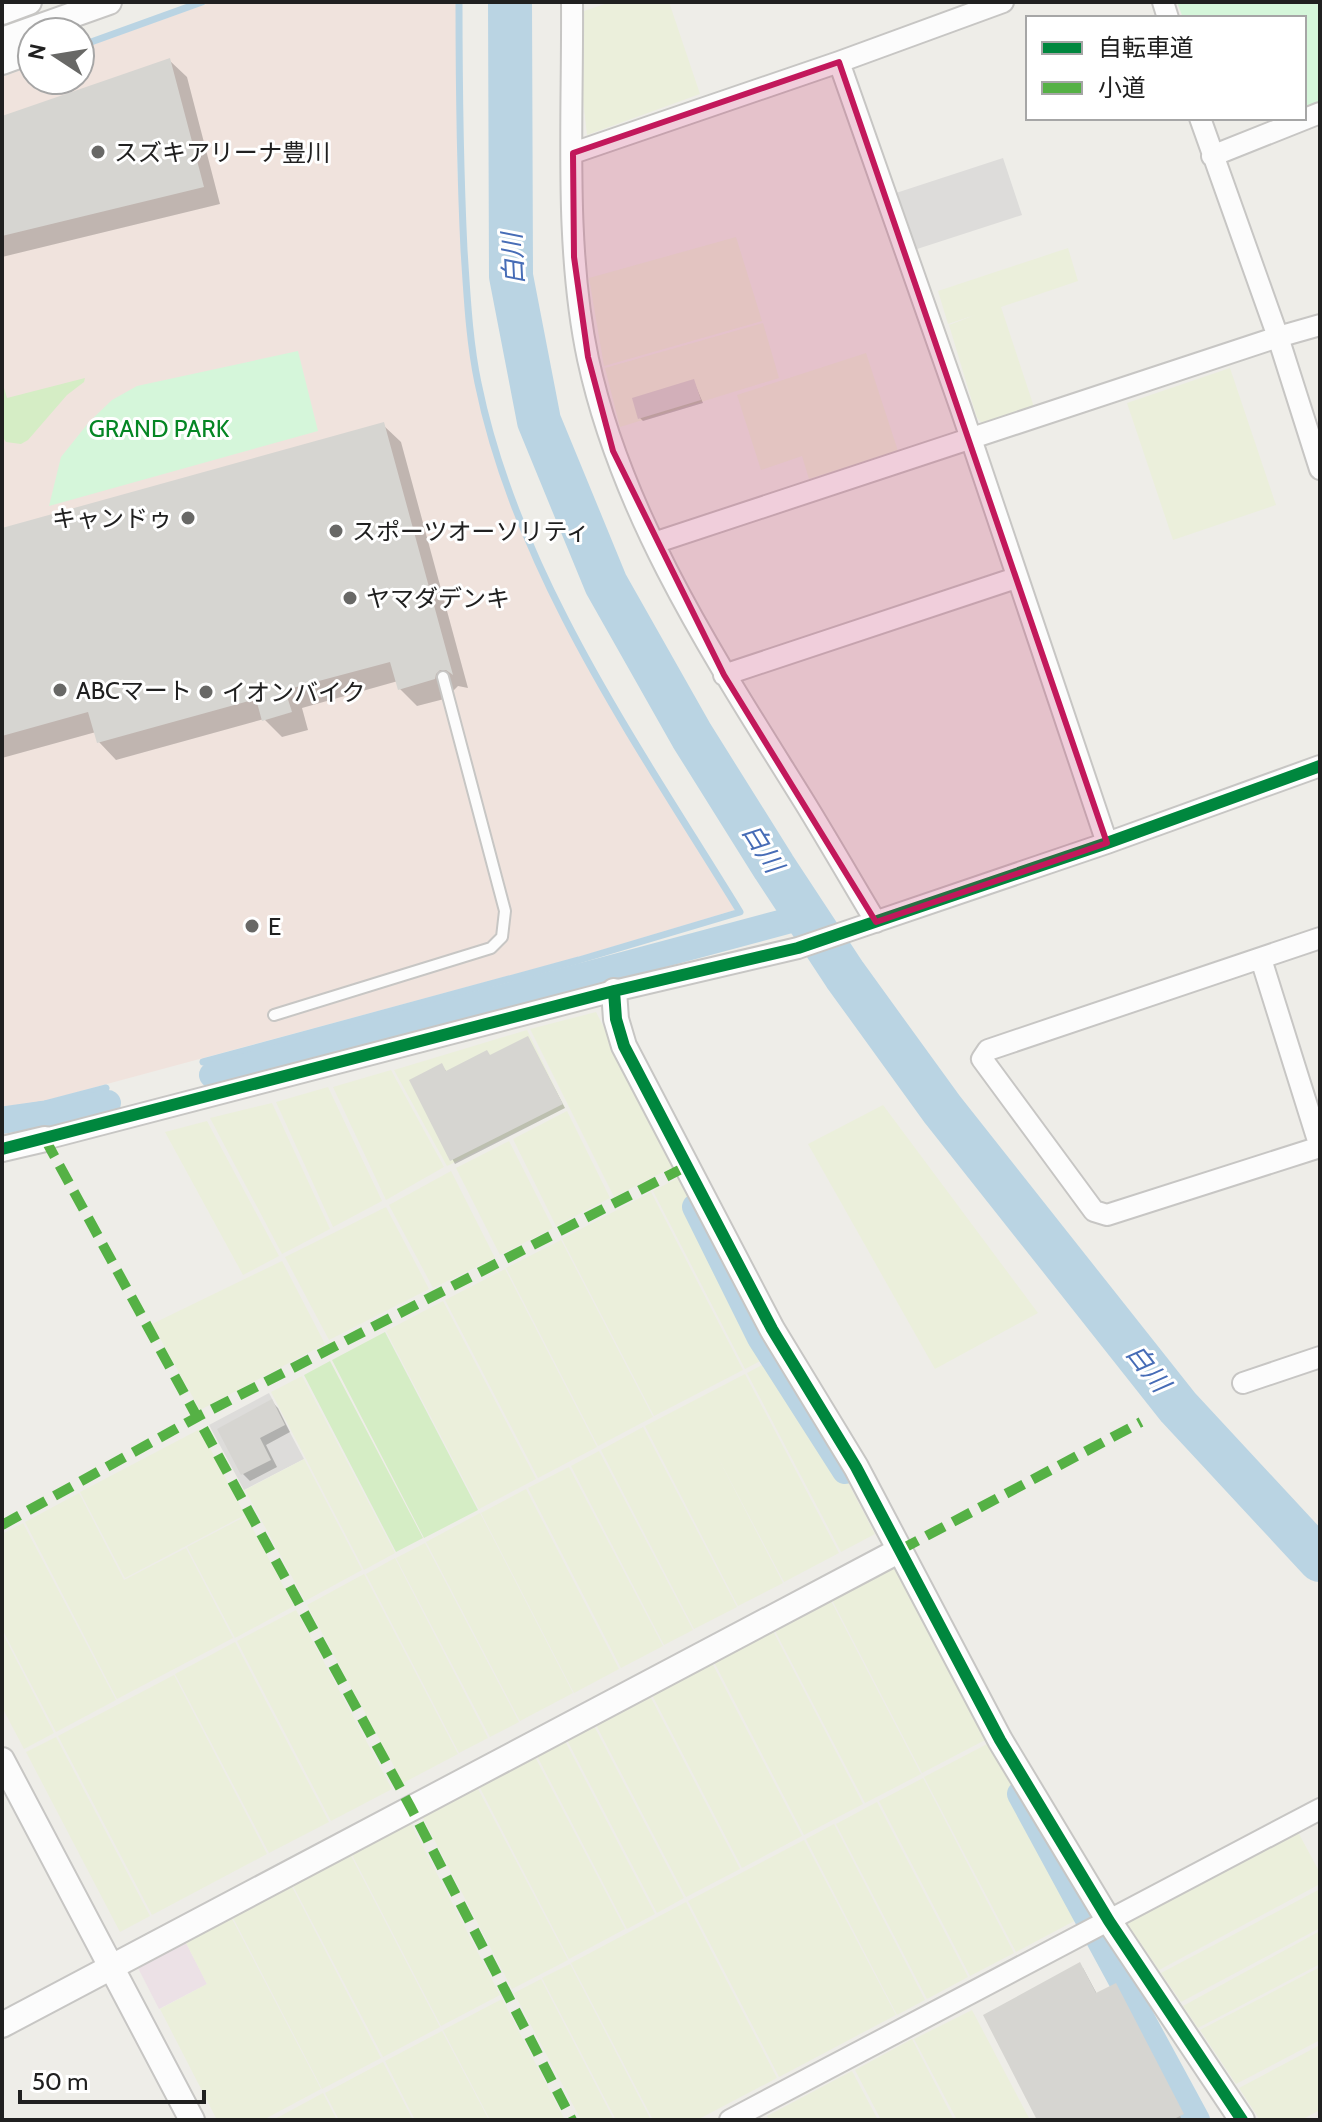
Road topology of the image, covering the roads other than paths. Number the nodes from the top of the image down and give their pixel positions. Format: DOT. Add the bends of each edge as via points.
graph roads {
  1 [pos="29,2"];
  2 [pos="109,2"];
  3 [pos="128,2"];
  4 [pos="572,2"];
  5 [pos="1003,2"];
  6 [pos="2,12"];
  7 [pos="96,19"];
  8 [pos="2,40"];
  9 [pos="839,62"];
  10 [pos="1201,120"];
  11 [pos="1302,120"];
  12 [pos="573,153"];
  13 [pos="1212,156"];
  14 [pos="1320,325"];
  15 [pos="1278,337"];
  16 [pos="970,439"];
  17 [pos="1318,456"];
  18 [pos="654,543"];
  19 [pos="1016,578"];
  20 [pos="724,675"];
  21 [pos="443,677"];
  22 [pos="1320,766"];
  23 [pos="1107,843"];
  24 [pos="876,922"];
  25 [pos="1320,938"];
  26 [pos="1261,959"];
  27 [pos="614,991"];
  28 [pos="274,1015"];
  29 [pos="45,1139"];
  30 [pos="1320,1147"];
  31 [pos="2,1149"];
  32 [pos="1320,1357"];
  33 [pos="1243,1383"];
  34 [pos="892,1554"];
  35 [pos="2,1760"];
  36 [pos="1320,1809"];
  37 [pos="1098,1926"];
  38 [pos="111,1967"];
  39 [pos="2,2025"];
  40 [pos="192,2120"];
  41 [pos="730,2120"];
  42 [pos="1242,2120"];
  1 -- 6 [label="street"];
  2 -- 8 [label="street"];
  3 -- 7 [label="street"];
  4 -- 12 [label="street"];
  5 -- 9 [label="street"];
  9 -- 12 [label="street"];
  9 -- 16 [label="street"];
  10 -- 13 [label="street"];
  11 -- 13 [label="street"];
  12 -- 18 [label="street" via="574,257 588,357 613,451"];
  13 -- 15 [label="street"];
  14 -- 15 [label="street"];
  15 -- 16 [label="street"];
  15 -- 17 [label="street"];
  16 -- 18 [label="street"];
  16 -- 19 [label="street"];
  18 -- 20 [label="street"];
  19 -- 20 [label="street"];
  19 -- 23 [label="street"];
  20 -- 24 [label="street"];
  21 -- 28 [label="lane" via="505,911 502,937 491,948"];
  22 -- 23 [label="street"];
  23 -- 24 [label="street"];
  24 -- 27 [label="street" via="798,948"];
  25 -- 26 [label="street"];
  26 -- 30 [label="street"];
  26 -- 30 [label="street" via="988,1050 982,1059 1094,1211 1107,1215"];
  27 -- 29 [label="street"];
  27 -- 34 [label="street" via="616,1019 631,1060 772,1329 856,1467"];
  29 -- 31 [label="street"];
  32 -- 33 [label="street"];
  34 -- 37 [label="street" via="1000,1740"];
  34 -- 38 [label="street"];
  35 -- 38 [label="street"];
  36 -- 37 [label="street"];
  37 -- 41 [label="street"];
  37 -- 42 [label="street"];
  38 -- 39 [label="street"];
  38 -- 40 [label="street"];
}
